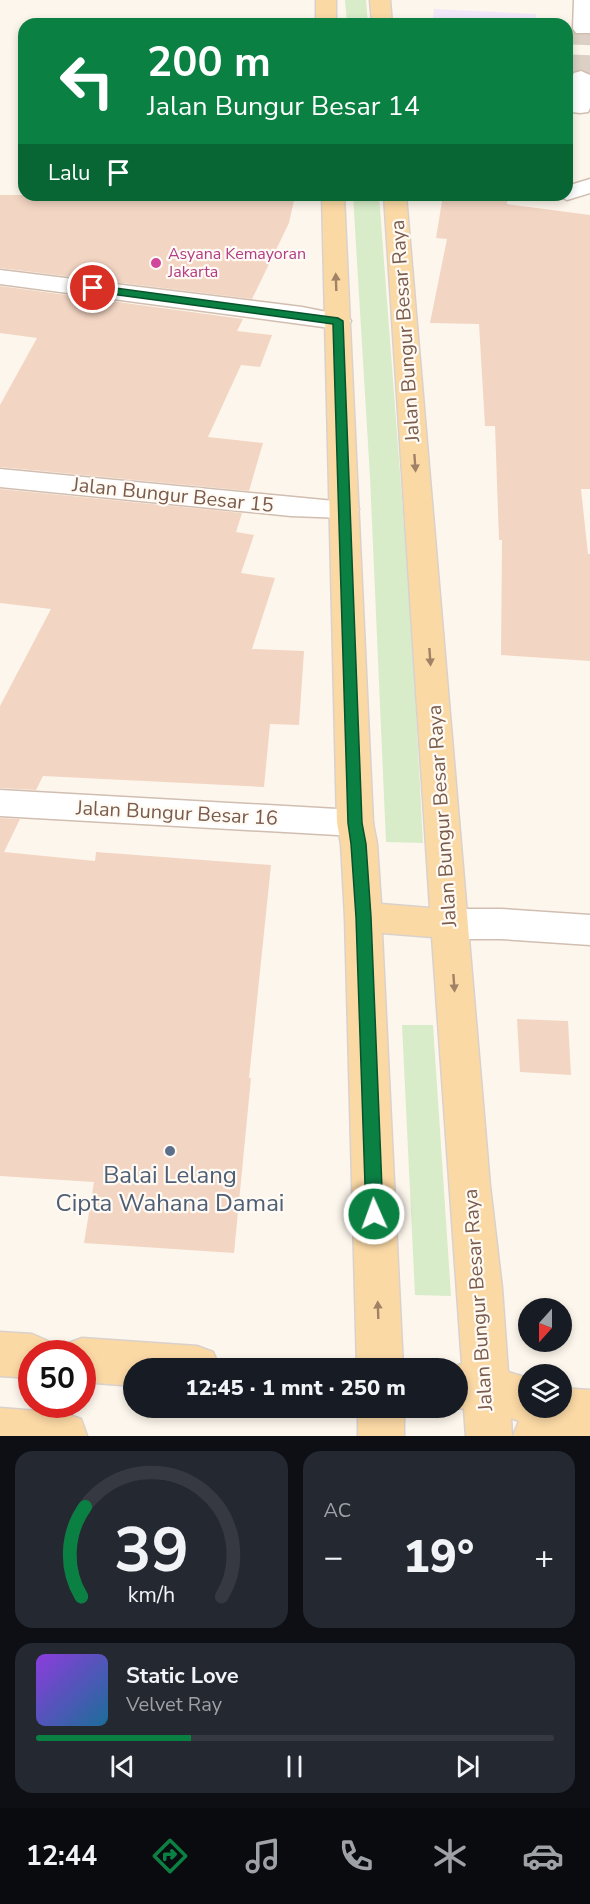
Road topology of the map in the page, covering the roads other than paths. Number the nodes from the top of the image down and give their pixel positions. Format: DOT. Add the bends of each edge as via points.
graph roads {
  1 [pos="326,0"];
  2 [pos="380,0"];
  3 [pos="584,0"];
  4 [pos="326,18"];
  5 [pos="382,18"];
  6 [pos="583,28"];
  7 [pos="581,77"];
  8 [pos="579,107"];
  9 [pos="590,186"];
  10 [pos="573,191"];
  11 [pos="333,201"];
  12 [pos="395,201"];
  13 [pos="0,277"];
  14 [pos="338,321"];
  15 [pos="0,478"];
  16 [pos="345,509"];
  17 [pos="0,803"];
  18 [pos="355,823"];
  19 [pos="363,917"];
  20 [pos="450,924"];
  21 [pos="590,930"];
  22 [pos="0,1354"];
  23 [pos="18,1355"];
  24 [pos="380,1358"];
  25 [pos="96,1361"];
  26 [pos="123,1363"];
  27 [pos="471,1387"];
  28 [pos="518,1402"];
  29 [pos="381,1418"];
  30 [pos="0,1431"];
  31 [pos="64,1436"];
  32 [pos="381,1436"];
  33 [pos="489,1436"];
  1 -- 4 [label="main road"];
  2 -- 5 [label="main road"];
  3 -- 6 [label="street"];
  7 -- 8 [label="street"];
  9 -- 10 [label="street"];
  14 -- 11 [label="main road, one-way"];
  12 -- 20 [label="main road, Jalan Bungur Besar Raya, one-way"];
  13 -- 14 [label="street"];
  14 -- 16 [label="main road"];
  15 -- 16 [label="street, Jalan Bungur Besar 15"];
  16 -- 18 [label="main road"];
  17 -- 18 [label="street, Jalan Bungur Besar 16"];
  18 -- 19 [label="main road"];
  19 -- 20 [label="main road"];
  24 -- 19 [label="main road, one-way"];
  20 -- 21 [label="street"];
  20 -- 27 [label="main road, Jalan Bungur Besar Raya, one-way" via="480,1288"];
  22 -- 23 [label="main road"];
  25 -- 26 [label="main road"];
  27 -- 28 [label="main road"];
  27 -- 33 [label="main road, Jalan Bungur Besar Raya"];
  29 -- 32 [label="main road"];
  30 -- 31 [label="main road"];
}
